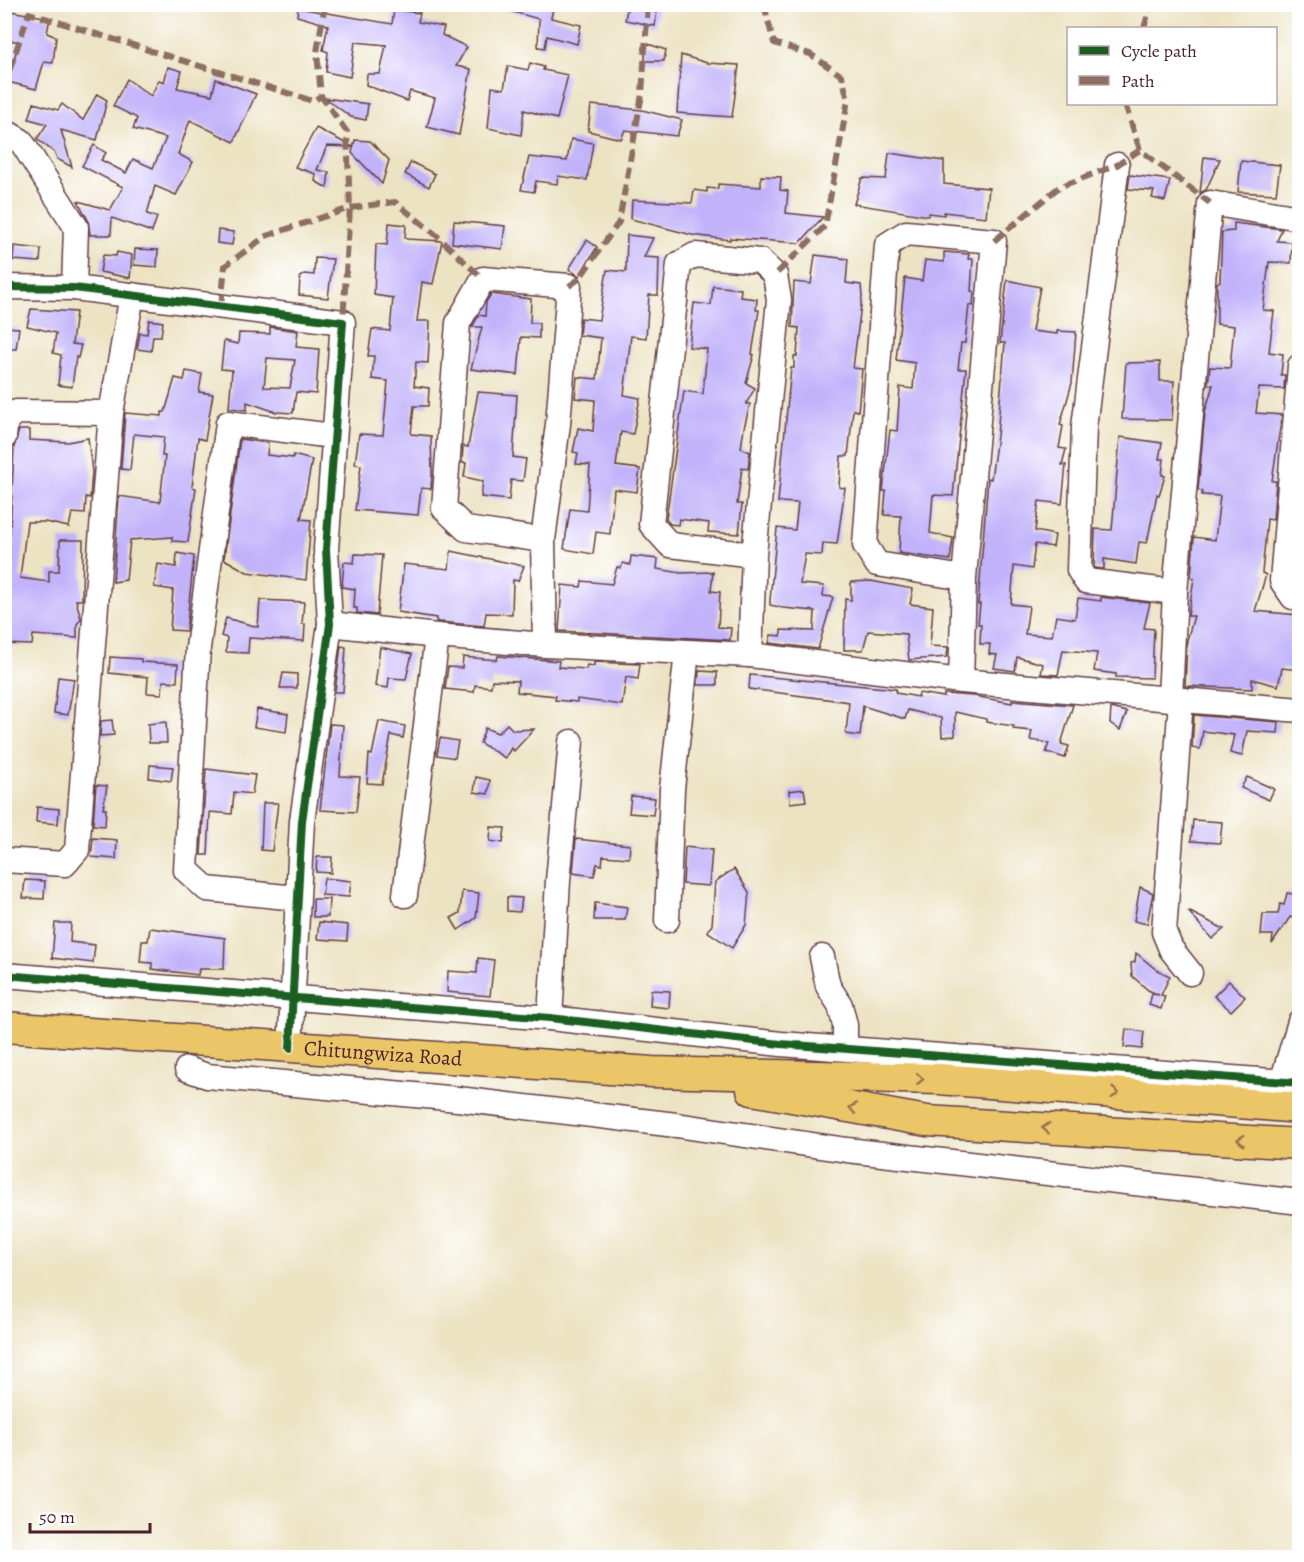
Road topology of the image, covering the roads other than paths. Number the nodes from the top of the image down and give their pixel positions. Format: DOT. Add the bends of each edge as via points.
graph roads {
  1 [pos="4,131"];
  2 [pos="1118,165"];
  3 [pos="1299,218"];
  4 [pos="4,286"];
  5 [pos="74,288"];
  6 [pos="132,295"];
  7 [pos="1299,366"];
  8 [pos="111,413"];
  9 [pos="333,436"];
  10 [pos="4,437"];
  11 [pos="543,540"];
  12 [pos="754,555"];
  13 [pos="964,578"];
  14 [pos="1174,592"];
  15 [pos="1299,598"];
  16 [pos="330,624"];
  17 [pos="437,636"];
  18 [pos="545,645"];
  19 [pos="687,652"];
  20 [pos="750,655"];
  21 [pos="961,681"];
  22 [pos="1176,700"];
  23 [pos="1299,710"];
  24 [pos="571,742"];
  25 [pos="4,860"];
  26 [pos="405,895"];
  27 [pos="296,898"];
  28 [pos="667,920"];
  29 [pos="822,957"];
  30 [pos="1190,973"];
  31 [pos="4,975"];
  32 [pos="293,997"];
  33 [pos="550,1018"];
  34 [pos="1299,1022"];
  35 [pos="4,1027"];
  36 [pos="290,1048"];
  37 [pos="845,1048"];
  38 [pos="187,1069"];
  39 [pos="652,1072"];
  40 [pos="1291,1082"];
  41 [pos="1299,1108"];
  42 [pos="1299,1144"];
  43 [pos="1299,1202"];
  1 -- 5 [label="street" via="21,141 76,227"];
  2 -- 14 [label="street" via="1084,427 1079,570 1086,581"];
  3 -- 14 [label="street" via="1210,203"];
  4 -- 5 [label="street"];
  5 -- 6 [label="street"];
  6 -- 8 [label="street"];
  6 -- 9 [label="street" via="343,322"];
  7 -- 15 [label="street" via="1282,581 1293,597"];
  8 -- 10 [label="street" via="16,412 6,420"];
  8 -- 25 [label="street" via="77,850 65,864"];
  9 -- 16 [label="street" via="326,549"];
  9 -- 27 [label="street" via="228,423 198,648 186,870 207,889"];
  11 -- 11 [label="street" via="558,424 569,286 483,279 458,323 444,508 466,529"];
  11 -- 18 [label="street"];
  12 -- 12 [label="street" via="779,300 775,275 760,261 695,255 679,264 651,524 670,545"];
  12 -- 20 [label="street"];
  13 -- 13 [label="street" via="994,241 906,233 887,245 865,545 877,564"];
  13 -- 21 [label="street"];
  14 -- 22 [label="street"];
  16 -- 17 [label="street"];
  16 -- 27 [label="street" via="302,821"];
  17 -- 18 [label="street"];
  17 -- 26 [label="street"];
  18 -- 19 [label="street"];
  19 -- 20 [label="street"];
  19 -- 28 [label="street" via="672,789"];
  20 -- 21 [label="street"];
  21 -- 22 [label="street"];
  22 -- 23 [label="street"];
  22 -- 30 [label="street" via="1164,932 1171,949"];
  24 -- 33 [label="street"];
  27 -- 32 [label="street"];
  29 -- 37 [label="street" via="828,986 840,1005"];
  31 -- 32 [label="street"];
  32 -- 33 [label="street"];
  32 -- 36 [label="street"];
  33 -- 37 [label="street"];
  34 -- 40 [label="street"];
  35 -- 36 [label="main road, Chitungwiza Road"];
  36 -- 39 [label="main road, Chitungwiza Road"];
  37 -- 40 [label="street"];
  38 -- 43 [label="street" via="207,1076 561,1111 847,1150"];
  39 -- 41 [label="main road, one-way" via="939,1079"];
  42 -- 39 [label="main road, one-way" via="927,1120"];
}
